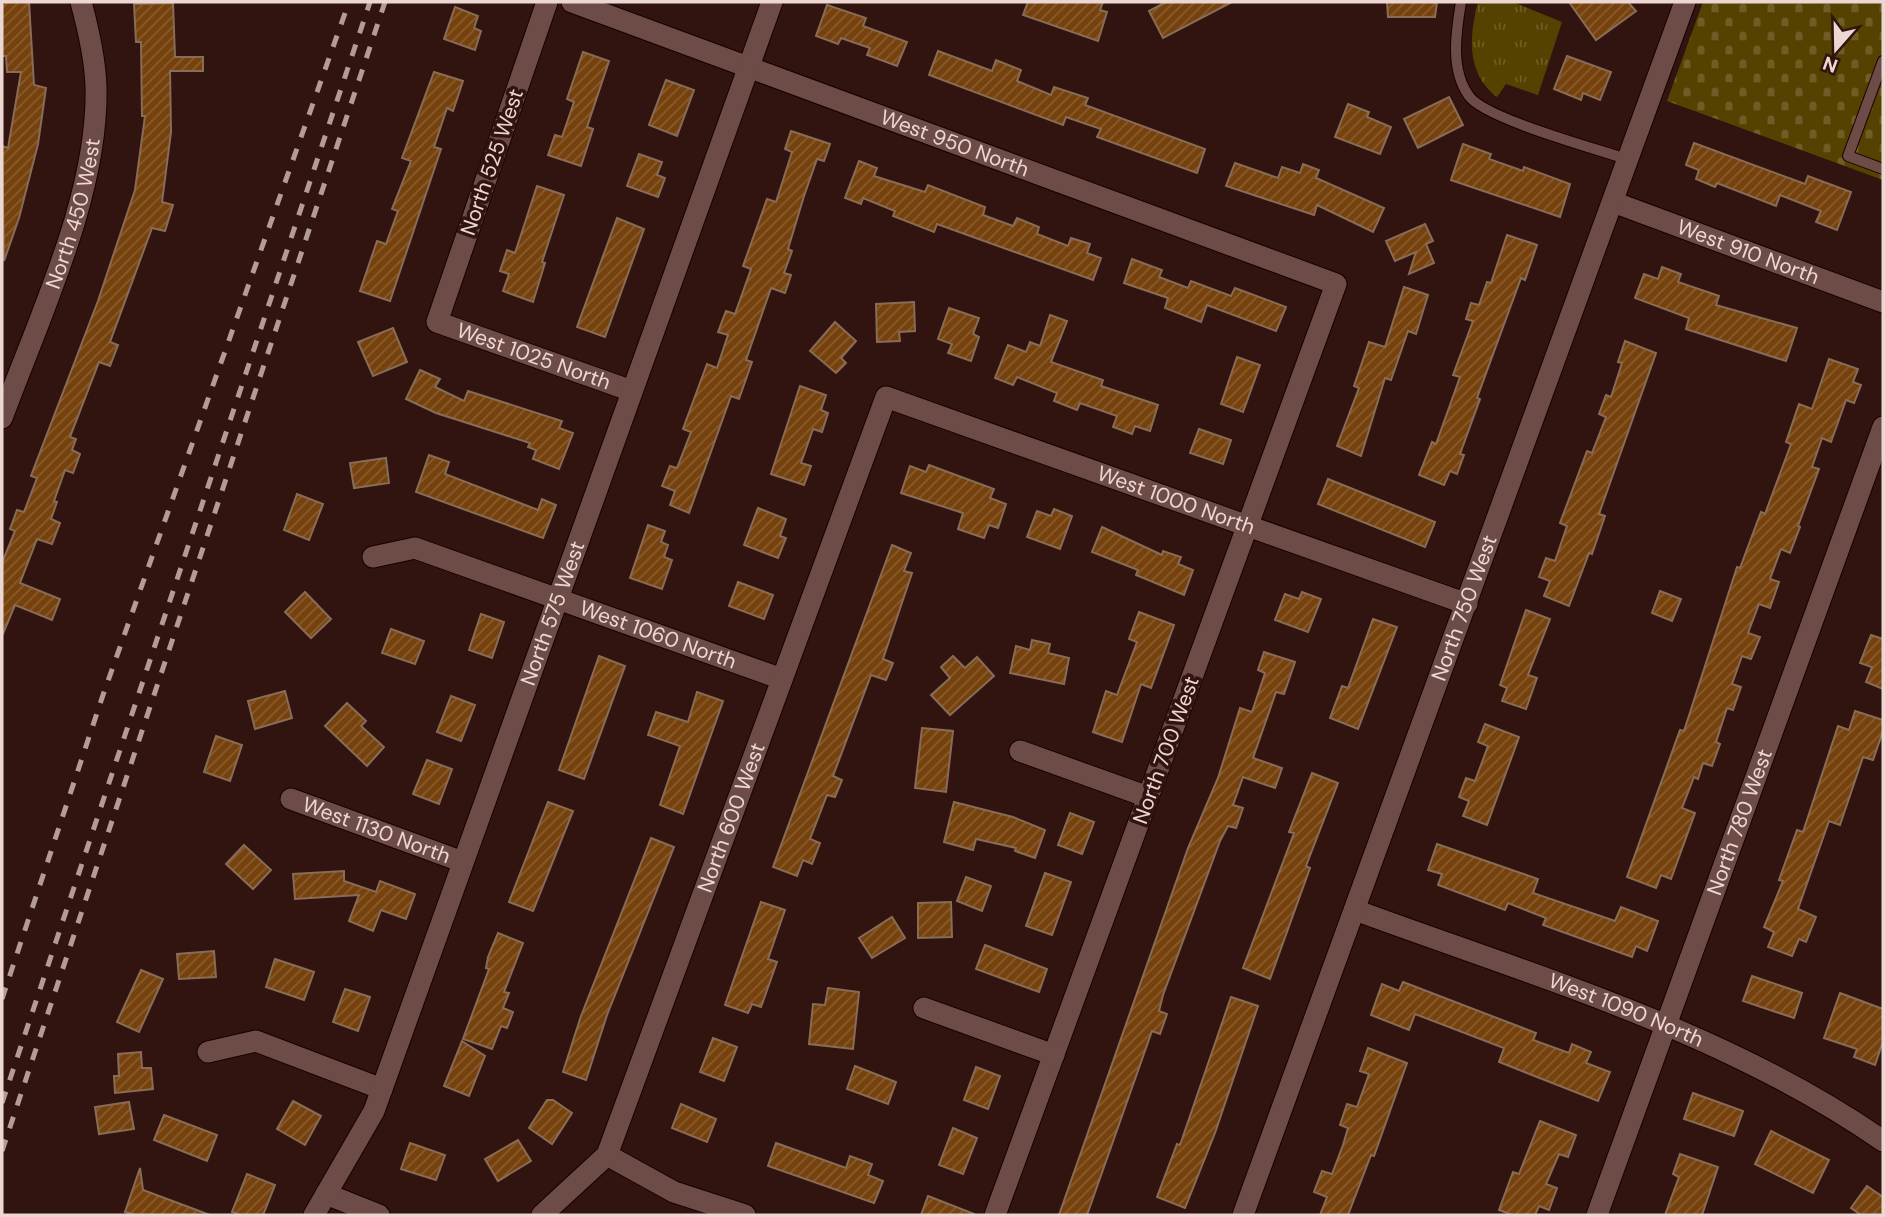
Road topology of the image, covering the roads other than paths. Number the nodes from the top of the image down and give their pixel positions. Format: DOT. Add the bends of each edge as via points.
graph roads {
  1 [pos="80,2"];
  2 [pos="547,2"];
  3 [pos="572,2"];
  4 [pos="772,2"];
  5 [pos="1461,2"];
  6 [pos="1685,2"];
  7 [pos="1883,61"];
  8 [pos="748,67"];
  9 [pos="1629,160"];
  10 [pos="1883,169"];
  11 [pos="1613,202"];
  12 [pos="1336,284"];
  13 [pos="1883,302"];
  14 [pos="437,322"];
  15 [pos="632,391"];
  16 [pos="886,397"];
  17 [pos="2,418"];
  18 [pos="1883,427"];
  19 [pos="1247,528"];
  20 [pos="373,557"];
  21 [pos="558,598"];
  22 [pos="1467,604"];
  23 [pos="782,679"];
  24 [pos="1020,751"];
  25 [pos="1148,797"];
  26 [pos="291,799"];
  27 [pos="463,862"];
  28 [pos="1355,910"];
  29 [pos="924,1008"];
  30 [pos="1666,1025"];
  31 [pos="208,1052"];
  32 [pos="1054,1055"];
  33 [pos="382,1089"];
  34 [pos="1883,1141"];
  35 [pos="607,1155"];
  36 [pos="326,1194"];
  37 [pos="313,1215"];
  38 [pos="379,1215"];
  39 [pos="542,1215"];
  40 [pos="745,1215"];
  41 [pos="995,1215"];
  42 [pos="1243,1215"];
  43 [pos="1597,1215"];
  1 -- 17 [label="street, North 450 West" via="96,85 94,136 84,195"];
  2 -- 14 [label="street, North 525 West"];
  3 -- 8 [label="street, West 950 North"];
  4 -- 8 [label="street, North 575 West"];
  5 -- 9 [label="lane" via="1457,69 1469,98 1493,114"];
  6 -- 9 [label="street, North 750 West"];
  7 -- 10 [label="lane" via="1848,156"];
  8 -- 12 [label="street, West 950 North"];
  8 -- 15 [label="street, North 575 West"];
  9 -- 11 [label="street, North 750 West"];
  11 -- 13 [label="street, West 910 North"];
  11 -- 22 [label="street, North 750 West"];
  12 -- 19 [label="street, North 700 West"];
  14 -- 15 [label="street, West 1025 North"];
  15 -- 21 [label="street, North 575 West"];
  16 -- 19 [label="street, West 1000 North"];
  16 -- 23 [label="street, North 600 West"];
  18 -- 30 [label="street, North 780 West"];
  19 -- 22 [label="street, West 1000 North"];
  19 -- 25 [label="street, North 700 West"];
  20 -- 21 [label="street, West 1060 North" via="415,548"];
  21 -- 23 [label="street, West 1060 North"];
  21 -- 27 [label="street, North 575 West"];
  22 -- 28 [label="street, North 750 West"];
  23 -- 35 [label="street, North 600 West"];
  24 -- 25 [label="street"];
  25 -- 32 [label="street, North 700 West"];
  26 -- 27 [label="street, West 1130 North"];
  27 -- 33 [label="street, North 575 West"];
  28 -- 30 [label="street, West 1090 North"];
  28 -- 42 [label="street, North 750 West"];
  29 -- 32 [label="street"];
  30 -- 34 [label="street, West 1090 North" via="1704,1039 1845,1114"];
  30 -- 43 [label="street, North 780 West"];
  31 -- 33 [label="street" via="256,1041"];
  32 -- 41 [label="street, North 700 West"];
  33 -- 36 [label="street, North 575 West"];
  35 -- 39 [label="street, North 600 West"];
  35 -- 40 [label="street" via="674,1192"];
  36 -- 37 [label="street, North 575 West"];
  36 -- 38 [label="street"];
}
